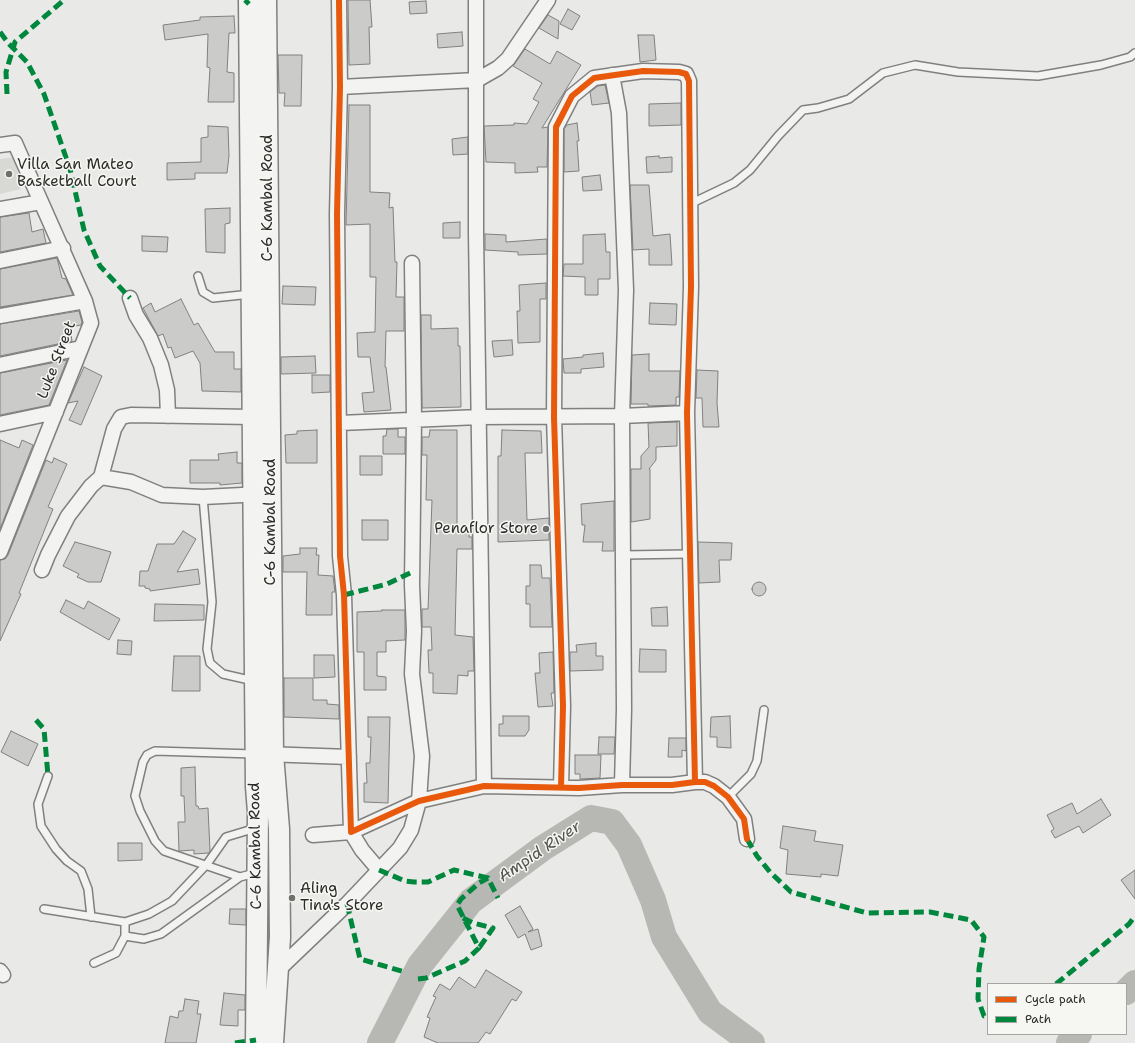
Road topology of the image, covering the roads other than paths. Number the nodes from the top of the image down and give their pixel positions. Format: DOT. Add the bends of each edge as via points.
graph roads {
  1 [pos="249,0"];
  2 [pos="266,0"];
  3 [pos="339,0"];
  4 [pos="476,0"];
  5 [pos="548,0"];
  6 [pos="1135,53"];
  7 [pos="612,76"];
  8 [pos="477,80"];
  9 [pos="340,87"];
  10 [pos="4,144"];
  11 [pos="41,202"];
  12 [pos="692,203"];
  13 [pos="0,209"];
  14 [pos="63,248"];
  15 [pos="0,261"];
  16 [pos="412,263"];
  17 [pos="198,276"];
  18 [pos="251,294"];
  19 [pos="130,298"];
  20 [pos="85,301"];
  21 [pos="0,316"];
  22 [pos="81,348"];
  23 [pos="0,365"];
  24 [pos="56,412"];
  25 [pos="687,413"];
  26 [pos="168,416"];
  27 [pos="622,416"];
  28 [pos="253,417"];
  29 [pos="479,417"];
  30 [pos="554,417"];
  31 [pos="414,419"];
  32 [pos="340,423"];
  33 [pos="0,424"];
  34 [pos="101,477"];
  35 [pos="262,494"];
  36 [pos="203,497"];
  37 [pos="0,552"];
  38 [pos="689,554"];
  39 [pos="623,555"];
  40 [pos="42,570"];
  41 [pos="254,682"];
  42 [pos="764,710"];
  43 [pos="264,754"];
  44 [pos="349,758"];
  45 [pos="48,776"];
  46 [pos="695,782"];
  47 [pos="622,785"];
  48 [pos="484,786"];
  49 [pos="561,787"];
  50 [pos="728,796"];
  51 [pos="419,801"];
  52 [pos="257,827"];
  53 [pos="351,832"];
  54 [pos="313,835"];
  55 [pos="747,839"];
  56 [pos="207,864"];
  57 [pos="379,870"];
  58 [pos="249,874"];
  59 [pos="44,909"];
  60 [pos="91,917"];
  61 [pos="125,922"];
  62 [pos="125,936"];
  63 [pos="94,963"];
  64 [pos="277,971"];
  65 [pos="256,1043"];
  66 [pos="273,1043"];
  1 -- 18 [label="main road, C-6 Kambal Road"];
  2 -- 35 [label="main road, C-6 Kambal Road"];
  3 -- 9 [label="street"];
  4 -- 8 [label="street"];
  5 -- 8 [label="street" via="508,59"];
  6 -- 12 [label="lane" via="1130,57 1087,68 1038,76 958,72 915,65 883,73 849,99 803,110 750,170 734,183"];
  7 -- 12 [label="street" via="643,71 686,74 690,88"];
  7 -- 27 [label="street" via="619,113 626,290"];
  7 -- 30 [label="street" via="594,78 572,96 556,127"];
  8 -- 9 [label="street"];
  8 -- 29 [label="street"];
  9 -- 32 [label="street" via="337,214"];
  10 -- 11 [label="street, Luke Street" via="14,143"];
  11 -- 13 [label="street"];
  11 -- 14 [label="street, Luke Street"];
  12 -- 25 [label="street"];
  14 -- 15 [label="street"];
  14 -- 20 [label="street, Luke Street"];
  16 -- 31 [label="street"];
  17 -- 18 [label="lane" via="204,292 213,298"];
  18 -- 28 [label="main road, C-6 Kambal Road"];
  19 -- 26 [label="street" via="161,365 167,390"];
  20 -- 21 [label="street"];
  20 -- 22 [label="street, Luke Street" via="91,322"];
  22 -- 23 [label="street"];
  22 -- 24 [label="street, Luke Street"];
  24 -- 33 [label="street"];
  24 -- 37 [label="street, Luke Street"];
  25 -- 27 [label="street"];
  25 -- 38 [label="street"];
  26 -- 28 [label="street"];
  26 -- 34 [label="street" via="121,416 114,429"];
  27 -- 30 [label="street"];
  27 -- 39 [label="street"];
  28 -- 35 [label="main road, C-6 Kambal Road"];
  29 -- 30 [label="street"];
  29 -- 31 [label="street"];
  29 -- 48 [label="street"];
  30 -- 49 [label="street" via="563,706"];
  31 -- 32 [label="street"];
  31 -- 51 [label="street" via="412,674 422,756"];
  32 -- 44 [label="street" via="340,556 344,595"];
  34 -- 36 [label="street" via="131,482 162,494"];
  34 -- 40 [label="street" via="68,516"];
  35 -- 36 [label="street"];
  35 -- 41 [label="main road, C-6 Kambal Road"];
  35 -- 43 [label="main road, C-6 Kambal Road"];
  36 -- 41 [label="lane" via="212,602 207,649 210,663 223,674"];
  38 -- 39 [label="lane"];
  38 -- 46 [label="street"];
  39 -- 47 [label="street"];
  41 -- 43 [label="main road, C-6 Kambal Road"];
  42 -- 50 [label="lane" via="757,761 752,774"];
  43 -- 44 [label="street"];
  43 -- 52 [label="main road, C-6 Kambal Road"];
  43 -- 56 [label="lane" via="155,751 147,755 143,762 135,796 156,841 164,851"];
  43 -- 64 [label="main road, C-6 Kambal Road" via="279,814 280,937"];
  44 -- 53 [label="street"];
  45 -- 60 [label="lane" via="38,804 41,826 56,849 81,872 88,889"];
  46 -- 47 [label="street" via="672,785"];
  46 -- 50 [label="street" via="705,782"];
  47 -- 49 [label="street"];
  48 -- 49 [label="street"];
  48 -- 51 [label="street"];
  50 -- 55 [label="street" via="744,819"];
  51 -- 53 [label="street"];
  51 -- 57 [label="street" via="411,830 400,848"];
  52 -- 56 [label="lane" via="226,837"];
  52 -- 58 [label="main road, C-6 Kambal Road"];
  53 -- 54 [label="street"];
  53 -- 57 [label="street"];
  56 -- 58 [label="lane"];
  56 -- 61 [label="lane" via="166,905"];
  57 -- 64 [label="street"];
  58 -- 62 [label="lane" via="161,934 144,939"];
  58 -- 65 [label="main road, C-6 Kambal Road"];
  59 -- 60 [label="lane"];
  60 -- 61 [label="lane"];
  61 -- 62 [label="lane"];
  62 -- 63 [label="lane" via="116,952"];
  64 -- 66 [label="main road, C-6 Kambal Road"];
}
